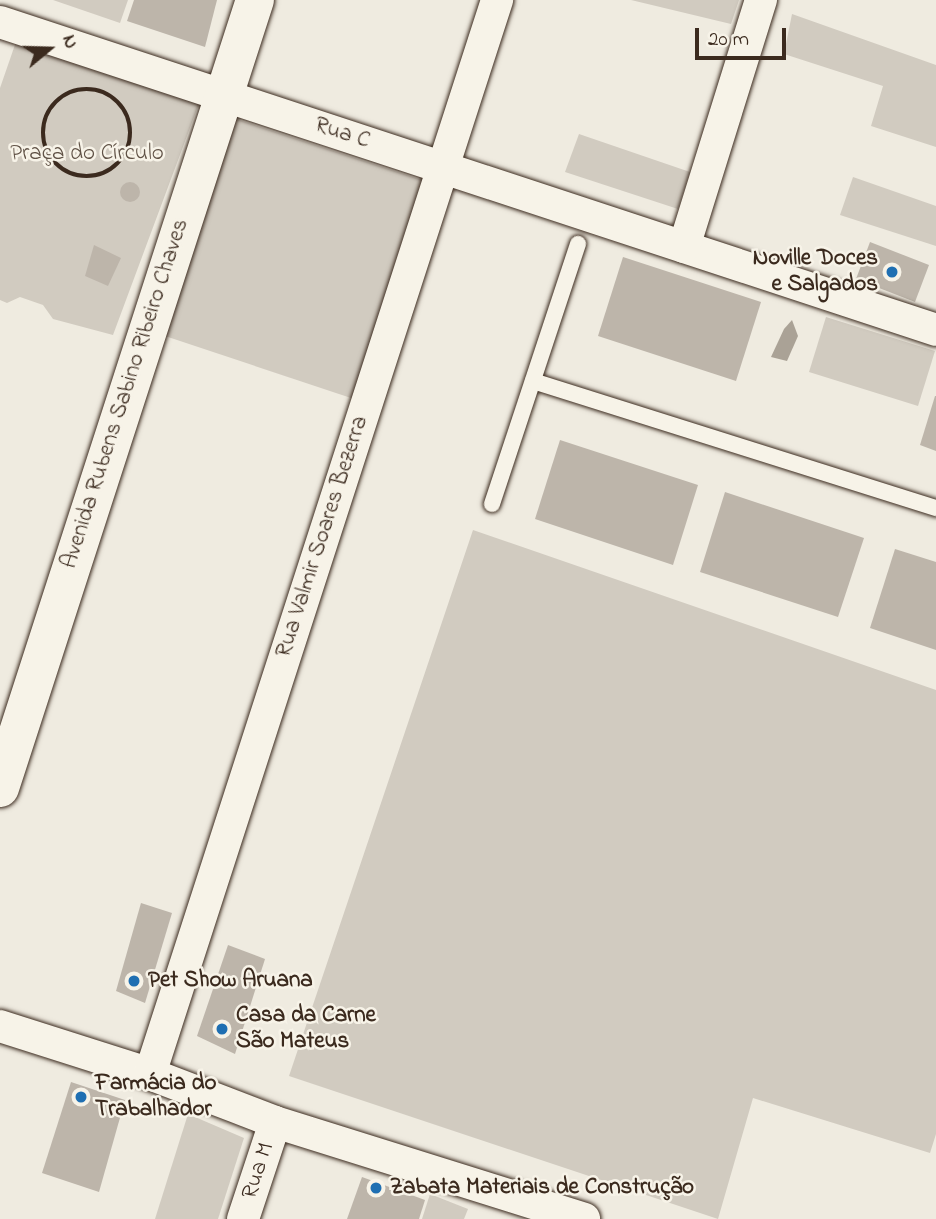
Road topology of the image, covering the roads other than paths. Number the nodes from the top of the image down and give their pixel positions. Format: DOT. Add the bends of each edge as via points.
graph roads {
  1 [pos="4,0"];
  2 [pos="255,0"];
  3 [pos="497,0"];
  4 [pos="761,0"];
  5 [pos="0,14"];
  6 [pos="0,22"];
  7 [pos="223,95"];
  8 [pos="443,167"];
  9 [pos="578,244"];
  10 [pos="684,247"];
  11 [pos="936,330"];
  12 [pos="533,381"];
  13 [pos="492,504"];
  14 [pos="936,508"];
  15 [pos="0,788"];
  16 [pos="0,1026"];
  17 [pos="150,1074"];
  18 [pos="275,1122"];
  19 [pos="568,1216"];
  20 [pos="243,1219"];
  1 -- 5 [label="street"];
  2 -- 7 [label="street, Avenida Rubens Sabino Ribeiro Chaves"];
  3 -- 8 [label="street, Rua Valmir Soares Bezerra"];
  4 -- 10 [label="street"];
  6 -- 7 [label="street, Rua C"];
  7 -- 8 [label="street, Rua C"];
  7 -- 15 [label="street, Avenida Rubens Sabino Ribeiro Chaves"];
  8 -- 10 [label="street, Rua C"];
  8 -- 17 [label="street, Rua Valmir Soares Bezerra"];
  9 -- 12 [label="lane"];
  10 -- 11 [label="street, Rua C"];
  12 -- 13 [label="lane"];
  12 -- 14 [label="lane"];
  16 -- 17 [label="street"];
  17 -- 18 [label="street"];
  18 -- 19 [label="street"];
  18 -- 20 [label="street, Rua M"];
}
